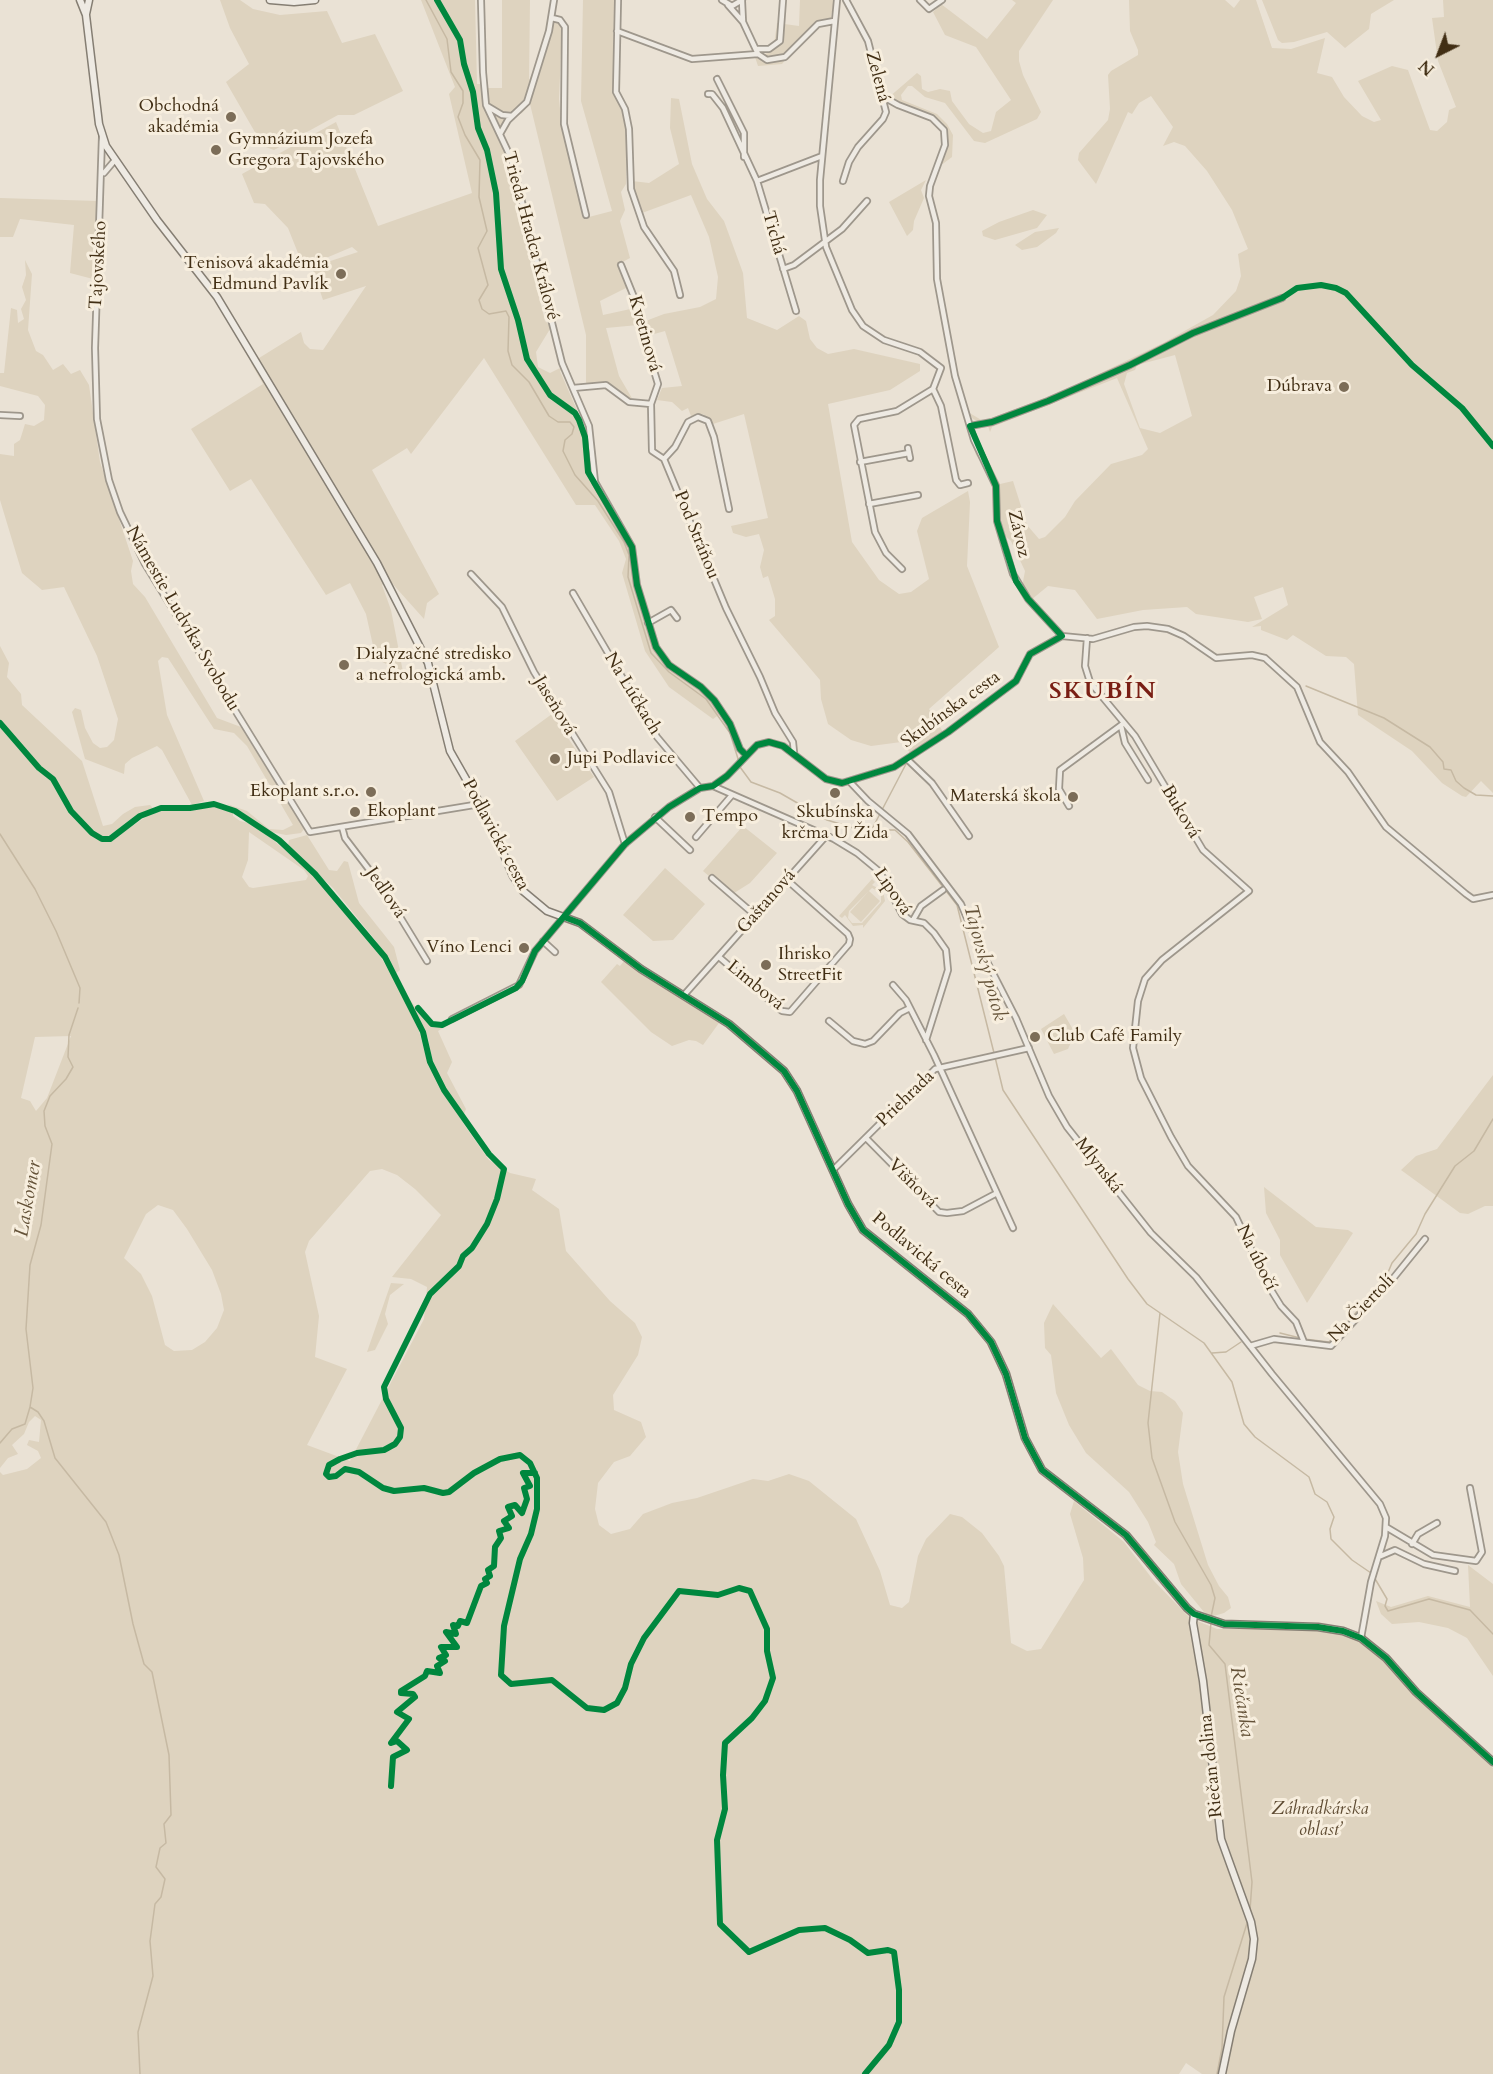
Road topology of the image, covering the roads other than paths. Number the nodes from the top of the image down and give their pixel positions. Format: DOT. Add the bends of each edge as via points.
graph roads {
  1 [pos="80,0"];
  2 [pos="88,0"];
  3 [pos="270,0"];
  4 [pos="315,0"];
  5 [pos="481,0"];
  6 [pos="554,0"];
  7 [pos="618,0"];
  8 [pos="722,0"];
  9 [pos="742,0"];
  10 [pos="783,0"];
  11 [pos="837,0"];
  12 [pos="846,0"];
  13 [pos="920,0"];
  14 [pos="942,0"];
  15 [pos="728,5"];
  16 [pos="86,15"];
  17 [pos="552,18"];
  18 [pos="834,21"];
  19 [pos="743,22"];
  20 [pos="617,31"];
  21 [pos="757,51"];
  22 [pos="717,79"];
  23 [pos="708,94"];
  24 [pos="882,96"];
  25 [pos="486,105"];
  26 [pos="512,116"];
  27 [pos="500,134"];
  28 [pos="102,137"];
  29 [pos="822,156"];
  30 [pos="744,157"];
  31 [pos="115,160"];
  32 [pos="103,176"];
  33 [pos="757,181"];
  34 [pos="843,181"];
  35 [pos="867,201"];
  36 [pos="586,215"];
  37 [pos="825,242"];
  38 [pos="621,266"];
  39 [pos="783,269"];
  40 [pos="680,295"];
  41 [pos="1282,298"];
  42 [pos="796,311"];
  43 [pos="95,355"];
  44 [pos="256,364"];
  45 [pos="573,388"];
  46 [pos="933,389"];
  47 [pos="651,404"];
  48 [pos="0,415"];
  49 [pos="20,416"];
  50 [pos="970,426"];
  51 [pos="909,453"];
  52 [pos="664,459"];
  53 [pos="860,462"];
  54 [pos="968,483"];
  55 [pos="918,495"];
  56 [pos="869,504"];
  57 [pos="729,509"];
  58 [pos="902,569"];
  59 [pos="471,574"];
  60 [pos="573,593"];
  61 [pos="677,618"];
  62 [pos="648,623"];
  63 [pos="1062,636"];
  64 [pos="1087,638"];
  65 [pos="1122,724"];
  66 [pos="794,752"];
  67 [pos="746,755"];
  68 [pos="908,760"];
  69 [pos="1148,780"];
  70 [pos="850,782"];
  71 [pos="713,786"];
  72 [pos="699,788"];
  73 [pos="732,795"];
  74 [pos="480,804"];
  75 [pos="1069,806"];
  76 [pos="655,817"];
  77 [pos="342,827"];
  78 [pos="826,836"];
  79 [pos="969,836"];
  80 [pos="696,837"];
  81 [pos="625,844"];
  82 [pos="690,850"];
  83 [pos="712,878"];
  84 [pos="787,880"];
  85 [pos="943,890"];
  86 [pos="1249,891"];
  87 [pos="1493,896"];
  88 [pos="756,916"];
  89 [pos="564,917"];
  90 [pos="913,920"];
  91 [pos="543,941"];
  92 [pos="555,952"];
  93 [pos="719,957"];
  94 [pos="427,961"];
  95 [pos="893,985"];
  96 [pos="684,995"];
  97 [pos="910,1008"];
  98 [pos="452,1019"];
  99 [pos="830,1021"];
  100 [pos="926,1040"];
  101 [pos="1029,1048"];
  102 [pos="940,1067"];
  103 [pos="866,1138"];
  104 [pos="833,1170"];
  105 [pos="997,1193"];
  106 [pos="1013,1228"];
  107 [pos="1425,1239"];
  108 [pos="1304,1340"];
  109 [pos="1250,1346"];
  110 [pos="1470,1488"];
  111 [pos="1437,1523"];
  112 [pos="1386,1527"];
  113 [pos="1412,1544"];
  114 [pos="1381,1556"];
  115 [pos="1455,1571"];
  116 [pos="1194,1614"];
  117 [pos="1361,1638"];
  118 [pos="1493,1762"];
  119 [pos="1222,2074"];
  1 -- 16 [label="main road, Tajovského"];
  2 -- 16 [label="main road, Tajovského"];
  3 -- 4 [label="main road"];
  5 -- 25 [label="street, Trieda Hradca Králové"];
  6 -- 17 [label="street"];
  7 -- 20 [label="street"];
  8 -- 15 [label="street"];
  9 -- 15 [label="street"];
  9 -- 19 [label="street"];
  10 -- 21 [label="street" via="780,41"];
  11 -- 18 [label="street"];
  12 -- 24 [label="street, Zelená" via="868,41"];
  13 -- 14 [label="street" via="929,9"];
  15 -- 19 [label="street"];
  16 -- 28 [label="main road, Tajovského"];
  17 -- 26 [label="street" via="527,102"];
  17 -- 36 [label="street" via="565,27 564,124"];
  18 -- 21 [label="street" via="818,24 782,58 766,60"];
  18 -- 29 [label="street"];
  19 -- 21 [label="street"];
  20 -- 21 [label="street" via="692,59"];
  20 -- 40 [label="street" via="616,92 629,129 631,189 644,227 674,271"];
  22 -- 30 [label="street, Tichá" via="744,133"];
  23 -- 30 [label="street, Tichá" via="723,108"];
  24 -- 34 [label="street, Zelená" via="886,115 858,147"];
  24 -- 50 [label="street, Závoz" via="932,118 945,135 929,196 936,223 937,279 950,352"];
  25 -- 26 [label="street"];
  25 -- 27 [label="street, Trieda Hradca Králové"];
  26 -- 27 [label="street"];
  27 -- 45 [label="street, Trieda Hradca Králové" via="511,158 562,363"];
  28 -- 31 [label="main road, Tajovského"];
  28 -- 32 [label="street, Tajovského"];
  29 -- 33 [label="street"];
  29 -- 37 [label="street" via="820,206"];
  30 -- 33 [label="street, Tichá"];
  31 -- 32 [label="street"];
  31 -- 44 [label="main road, Tajovského" via="213,292"];
  32 -- 43 [label="street, Tajovského"];
  33 -- 39 [label="street, Tichá"];
  35 -- 37 [label="street"];
  37 -- 39 [label="street"];
  37 -- 46 [label="street" via="857,318 876,336 911,348 938,364 941,370"];
  38 -- 47 [label="street, Kvetinová" via="636,299 658,384"];
  39 -- 42 [label="street, Tichá"];
  41 -- 50 [label="street" via="1193,333 1048,401 992,423"];
  43 -- 77 [label="street, Námestie Ludvíka Svobodu" via="102,450 114,493 145,564 310,832"];
  44 -- 74 [label="main road, Podlavická cesta" via="377,563 425,656 433,676 446,743"];
  45 -- 47 [label="street" via="606,385 629,402"];
  45 -- 62 [label="street, Trieda Hradca Králové" via="592,441 593,470 599,489 632,547"];
  46 -- 53 [label="street" via="897,411 855,422"];
  46 -- 54 [label="street" via="941,406 956,480 960,485"];
  47 -- 52 [label="street, Kvetinová" via="652,451"];
  48 -- 49 [label="street"];
  50 -- 63 [label="street, Závoz" via="996,486 998,521 1016,581"];
  51 -- 53 [label="street"];
  52 -- 57 [label="street" via="688,422 698,417 708,421"];
  52 -- 66 [label="street, Pod Stráňou" via="726,608 775,713 793,742"];
  53 -- 56 [label="street"];
  55 -- 56 [label="street"];
  56 -- 58 [label="street" via="878,540"];
  59 -- 81 [label="street, Jaseňová" via="502,607 534,672 609,792"];
  60 -- 72 [label="street, Na Lúčkach" via="657,737"];
  61 -- 62 [label="street" via="671,609"];
  62 -- 67 [label="street, Trieda Hradca Králové" via="661,656 714,700"];
  63 -- 64 [label="street"];
  63 -- 68 [label="street, Skubínska cesta" via="1030,654 1016,681"];
  64 -- 65 [label="street, Buková" via="1087,676"];
  64 -- 87 [label="street" via="1147,626 1184,636 1216,658 1265,658 1297,687 1320,742 1386,827 1473,899"];
  65 -- 69 [label="street, Buková" via="1125,743"];
  65 -- 75 [label="street" via="1060,770 1059,789"];
  65 -- 86 [label="street, Buková" via="1135,736 1203,850"];
  66 -- 67 [label="street" via="769,742 757,745"];
  66 -- 70 [label="street" via="826,779"];
  67 -- 71 [label="street"];
  68 -- 70 [label="street, Skubínska cesta"];
  68 -- 79 [label="street" via="932,783"];
  70 -- 101 [label="street, Mlynská" via="908,834 957,898"];
  71 -- 72 [label="street"];
  71 -- 73 [label="street, Lipová"];
  72 -- 76 [label="street"];
  73 -- 78 [label="street, Lipová"];
  73 -- 80 [label="street"];
  74 -- 77 [label="street"];
  74 -- 89 [label="main road, Podlavická cesta" via="523,891 541,907"];
  76 -- 81 [label="street"];
  76 -- 82 [label="street"];
  77 -- 94 [label="street, Jedľová" via="345,838 380,884"];
  78 -- 84 [label="street, Gaštanová"];
  78 -- 90 [label="street, Lipová" via="876,867 898,907"];
  81 -- 89 [label="street"];
  83 -- 88 [label="street"];
  84 -- 88 [label="street, Gaštanová"];
  84 -- 93 [label="street, Limbová" via="850,939 790,1012 782,1011"];
  85 -- 90 [label="street" via="921,906"];
  86 -- 108 [label="street, Na úbočí" via="1145,979 1138,1001 1133,1048 1141,1078 1176,1146 1188,1166 1236,1217 1274,1296 1296,1322"];
  88 -- 93 [label="street, Gaštanová"];
  89 -- 91 [label="street"];
  89 -- 96 [label="main road, Podlavická cesta" via="580,923 641,969"];
  90 -- 100 [label="street, Lipová" via="929,927 947,956 945,984"];
  91 -- 92 [label="street"];
  91 -- 98 [label="street" via="516,988"];
  93 -- 96 [label="street, Gaštanová"];
  95 -- 97 [label="street"];
  96 -- 104 [label="main road, Podlavická cesta" via="745,1036 784,1071"];
  97 -- 99 [label="street" via="865,1044 853,1041"];
  97 -- 100 [label="street"];
  100 -- 102 [label="street"];
  101 -- 102 [label="street, Priehrada"];
  101 -- 109 [label="street, Mlynská" via="1048,1096 1067,1127 1148,1229 1196,1276"];
  102 -- 103 [label="street, Priehrada"];
  102 -- 105 [label="street"];
  103 -- 104 [label="street, Priehrada"];
  103 -- 105 [label="street, Višňová" via="939,1212 963,1211"];
  104 -- 116 [label="main road, Podlavická cesta" via="853,1214 869,1237 953,1301 985,1334 999,1357 1025,1438 1042,1470 1126,1535"];
  105 -- 106 [label="street"];
  107 -- 108 [label="street, Na Čiertolí" via="1334,1343 1326,1347"];
  108 -- 109 [label="street, Na Čiertolí" via="1274,1339"];
  109 -- 112 [label="street, Mlynská" via="1380,1504"];
  110 -- 113 [label="street" via="1481,1548 1478,1560 1443,1558"];
  111 -- 113 [label="street" via="1418,1534"];
  112 -- 113 [label="street"];
  112 -- 114 [label="street, Mlynská"];
  114 -- 115 [label="street" via="1395,1550 1424,1564"];
  114 -- 117 [label="street, Mlynská" via="1372,1578"];
  116 -- 117 [label="main road, Podlavická cesta" via="1216,1623 1331,1628"];
  116 -- 119 [label="main road, Riečan dolina" via="1219,1829 1254,1938"];
  117 -- 118 [label="main road"];
}
